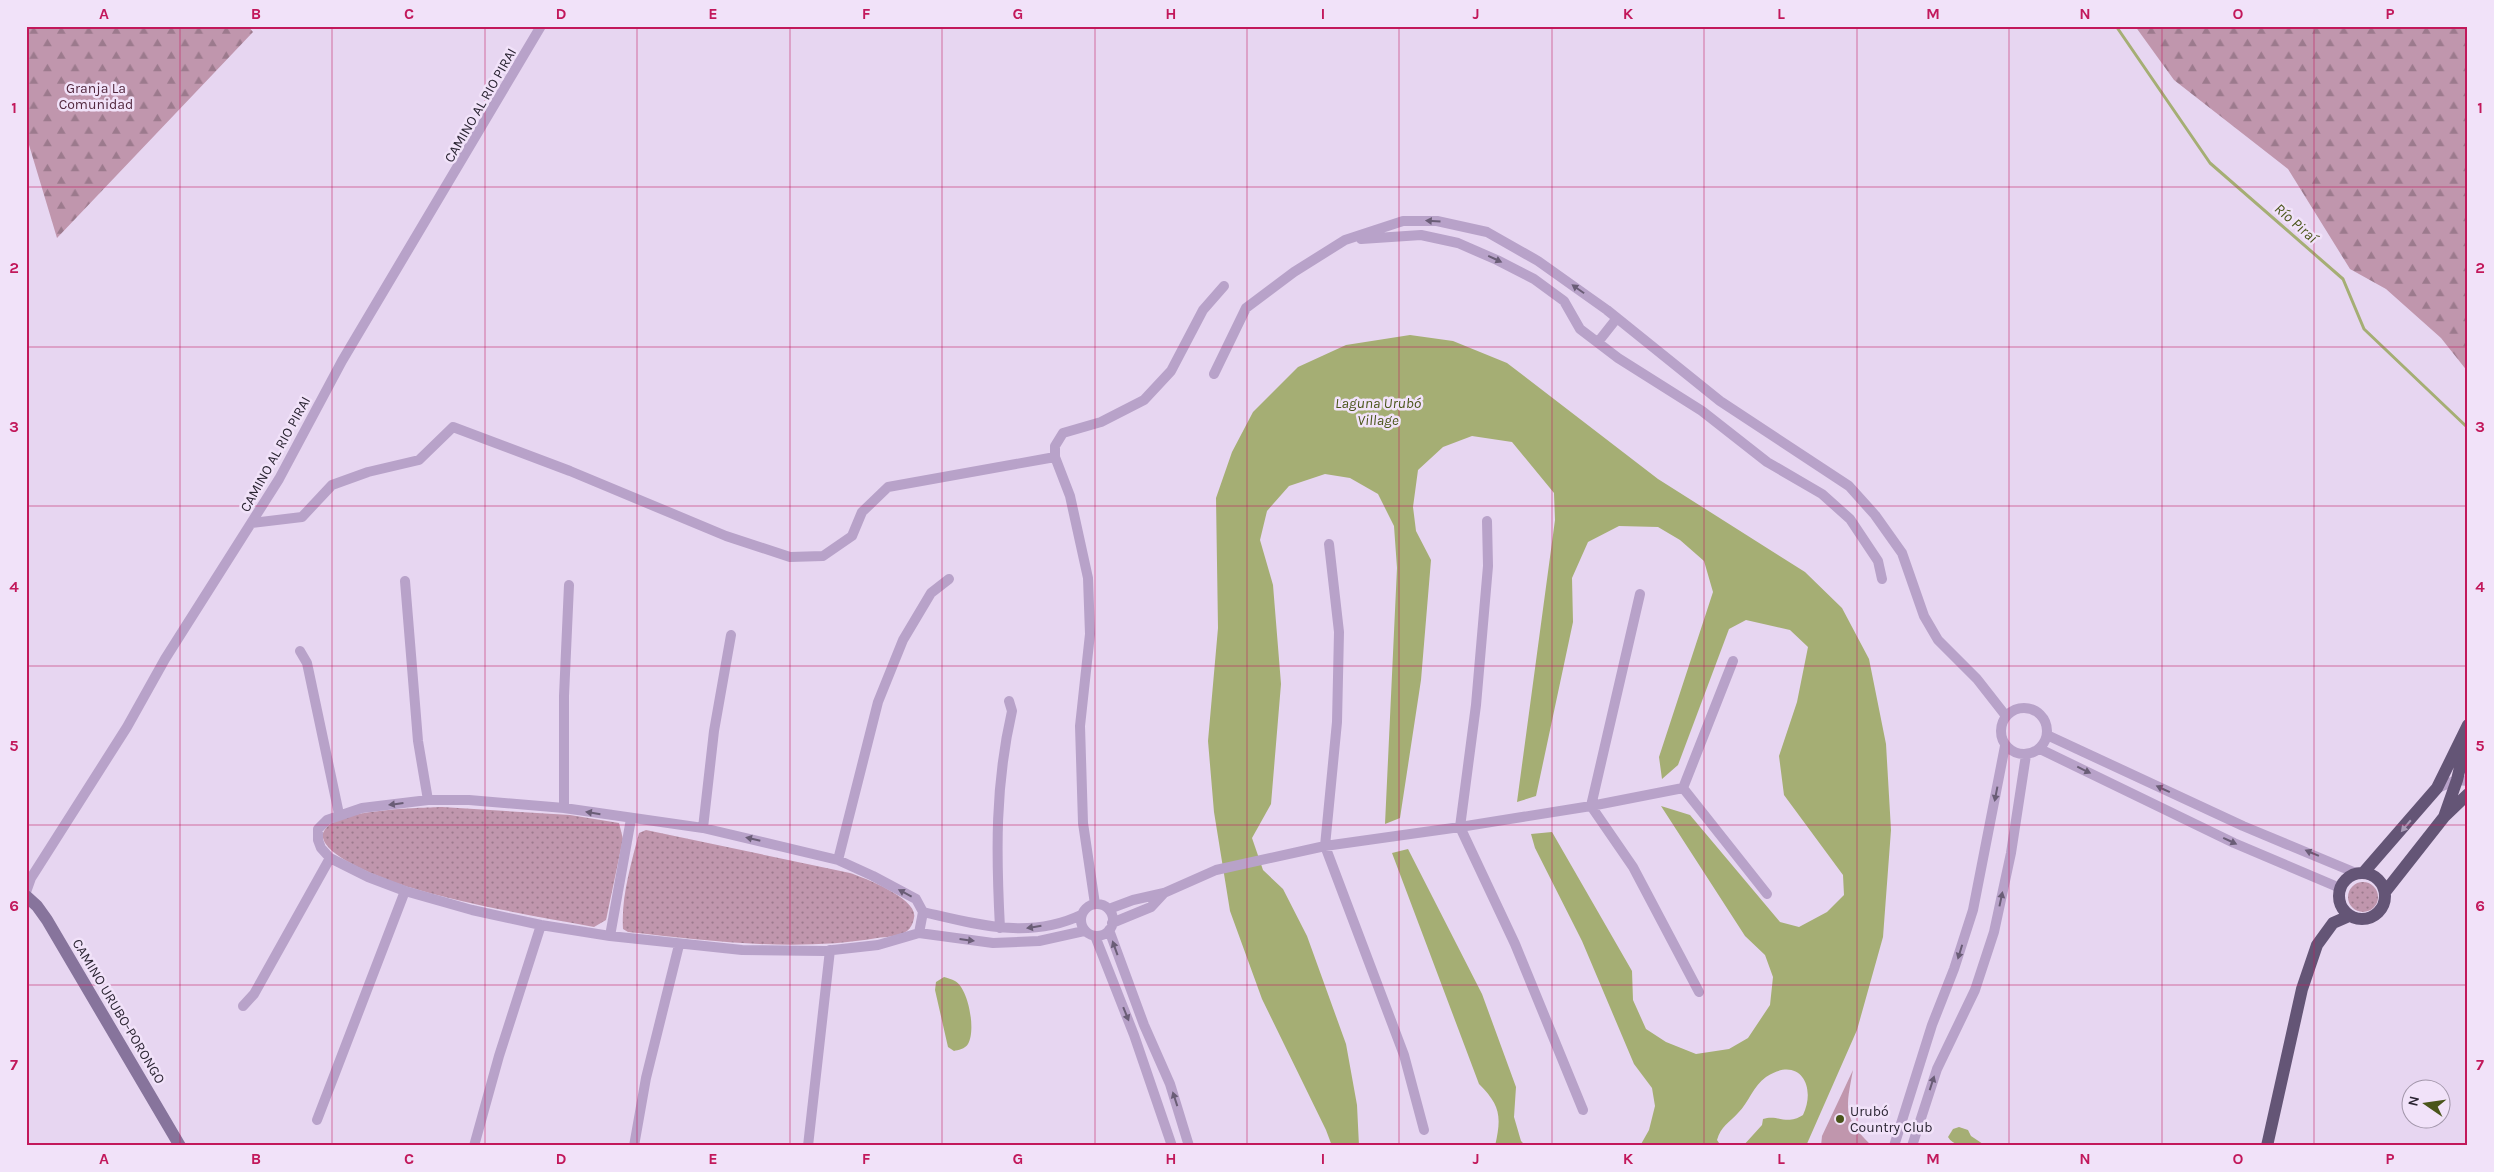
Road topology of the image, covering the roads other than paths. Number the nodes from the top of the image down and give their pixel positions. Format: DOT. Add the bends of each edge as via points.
graph roads {
  1 [pos="541,26"];
  2 [pos="1346,240"];
  3 [pos="1224,286"];
  4 [pos="1617,318"];
  5 [pos="1598,342"];
  6 [pos="1214,374"];
  7 [pos="1055,456"];
  8 [pos="1487,521"];
  9 [pos="252,523"];
  10 [pos="1329,544"];
  11 [pos="949,579"];
  12 [pos="1882,579"];
  13 [pos="405,581"];
  14 [pos="569,585"];
  15 [pos="1640,594"];
  16 [pos="731,636"];
  17 [pos="300,651"];
  18 [pos="1733,661"];
  19 [pos="1008,701"];
  20 [pos="2006,716"];
  21 [pos="2468,725"];
  22 [pos="2468,734"];
  23 [pos="2047,735"];
  24 [pos="2005,746"];
  25 [pos="2040,749"];
  26 [pos="2026,755"];
  27 [pos="2462,780"];
  28 [pos="1683,788"];
  29 [pos="2437,788"];
  30 [pos="2468,794"];
  31 [pos="428,800"];
  32 [pos="1592,806"];
  33 [pos="564,808"];
  34 [pos="339,814"];
  35 [pos="2444,817"];
  36 [pos="631,819"];
  37 [pos="1460,827"];
  38 [pos="703,828"];
  39 [pos="1325,846"];
  40 [pos="330,858"];
  41 [pos="838,860"];
  42 [pos="2360,872"];
  43 [pos="2340,888"];
  44 [pos="404,891"];
  45 [pos="26,892"];
  46 [pos="2385,892"];
  47 [pos="1164,893"];
  48 [pos="1767,894"];
  49 [pos="26,896"];
  50 [pos="1095,904"];
  51 [pos="1109,909"];
  52 [pos="923,912"];
  53 [pos="1081,915"];
  54 [pos="2349,916"];
  55 [pos="541,925"];
  56 [pos="1111,927"];
  57 [pos="1000,928"];
  58 [pos="1084,930"];
  59 [pos="919,933"];
  60 [pos="610,936"];
  61 [pos="1095,936"];
  62 [pos="679,944"];
  63 [pos="830,950"];
  64 [pos="1699,992"];
  65 [pos="243,1006"];
  66 [pos="1583,1110"];
  67 [pos="317,1120"];
  68 [pos="1424,1130"];
  69 [pos="180,1146"];
  70 [pos="474,1146"];
  71 [pos="634,1146"];
  72 [pos="808,1146"];
  73 [pos="1172,1146"];
  74 [pos="1190,1146"];
  75 [pos="1894,1146"];
  76 [pos="1912,1146"];
  77 [pos="2267,1146"];
  1 -- 9 [label="street, CAMINO AL RIO PIRAI" via="342,361 279,480"];
  4 -- 2 [label="street, one-way" via="1538,261 1487,232 1437,221 1403,221"];
  2 -- 5 [label="street, one-way" via="1421,235 1458,243 1534,280 1564,301 1580,329"];
  2 -- 6 [label="street" via="1294,272 1246,308"];
  3 -- 7 [label="street" via="1203,310 1170,371 1144,400 1101,422 1063,434 1055,446"];
  4 -- 5 [label="street"];
  4 -- 20 [label="street" via="1720,401 1849,486 1875,515 1902,554 1924,616 1938,640 1977,679"];
  5 -- 12 [label="street" via="1702,411 1767,462 1822,494 1854,526 1878,560"];
  7 -- 9 [label="street" via="888,487 862,512 852,536 823,556 790,557 726,536 453,427 419,460 368,472 332,486 302,517"];
  7 -- 50 [label="street" via="1070,496 1088,578 1090,634 1080,726 1083,823"];
  8 -- 37 [label="street" via="1488,566 1476,705"];
  9 -- 45 [label="street, CAMINO AL RIO PIRAI" via="165,659 127,728 31,878"];
  10 -- 39 [label="street" via="1339,632 1337,722"];
  11 -- 41 [label="street" via="931,592 903,640 878,702"];
  13 -- 31 [label="street" via="418,741"];
  14 -- 33 [label="street" via="564,696"];
  15 -- 32 [label="street"];
  16 -- 38 [label="street" via="714,731"];
  17 -- 34 [label="street" via="307,663"];
  18 -- 28 [label="street"];
  19 -- 57 [label="street" via="1012,711 999,782 997,828"];
  20 -- 23 [label="street" via="2018,708 2034,710 2045,720"];
  20 -- 24 [label="street" via="2000,731"];
  21 -- 29 [label="main road"];
  22 -- 27 [label="main road"];
  23 -- 25 [label="street"];
  42 -- 23 [label="street, one-way" via="2243,826"];
  24 -- 26 [label="street"];
  24 -- 75 [label="street, one-way" via="1973,910"];
  25 -- 26 [label="street"];
  25 -- 43 [label="street, one-way" via="2234,843"];
  76 -- 26 [label="street, one-way" via="1937,1069 1975,990 1994,932"];
  27 -- 29 [label="street"];
  27 -- 35 [label="main road"];
  28 -- 32 [label="street"];
  28 -- 48 [label="street"];
  29 -- 42 [label="main road, one-way"];
  30 -- 35 [label="main road"];
  31 -- 33 [label="street"];
  31 -- 34 [label="street, one-way"];
  32 -- 37 [label="street"];
  32 -- 64 [label="street" via="1633,867"];
  36 -- 33 [label="street, one-way"];
  34 -- 40 [label="street" via="326,820 318,829 321,848"];
  35 -- 46 [label="main road"];
  36 -- 38 [label="street"];
  36 -- 60 [label="street"];
  37 -- 39 [label="street"];
  37 -- 66 [label="street" via="1515,944"];
  41 -- 38 [label="street, one-way"];
  39 -- 47 [label="street" via="1221,869"];
  39 -- 68 [label="street" via="1401,1047"];
  40 -- 44 [label="street"];
  40 -- 65 [label="street" via="254,994"];
  52 -- 41 [label="street, one-way" via="916,899"];
  42 -- 43 [label="main road" via="2343,881"];
  42 -- 46 [label="main road" via="2378,878"];
  43 -- 54 [label="main road" via="2339,903"];
  44 -- 55 [label="street"];
  44 -- 67 [label="street"];
  46 -- 54 [label="main road" via="2383,906 2374,916 2361,920"];
  47 -- 51 [label="street"];
  47 -- 56 [label="street" via="1151,907"];
  49 -- 69 [label="main road, CAMINO URUBO-PORONGO" via="47,920"];
  50 -- 51 [label="street"];
  50 -- 53 [label="street"];
  51 -- 56 [label="street"];
  52 -- 57 [label="street"];
  52 -- 59 [label="street"];
  53 -- 57 [label="street, one-way" via="1062,923 1023,929"];
  53 -- 58 [label="street"];
  54 -- 77 [label="main road" via="2333,923 2317,945 2302,989"];
  55 -- 60 [label="street"];
  55 -- 70 [label="street"];
  56 -- 61 [label="street" via="1102,936"];
  74 -- 56 [label="street, one-way"];
  59 -- 58 [label="street, one-way" via="993,943 1039,941"];
  58 -- 61 [label="street"];
  59 -- 63 [label="street" via="878,944"];
  60 -- 62 [label="street"];
  61 -- 73 [label="street, one-way" via="1134,1035"];
  62 -- 63 [label="street" via="742,950"];
  62 -- 71 [label="street" via="646,1078"];
  63 -- 72 [label="street"];
}
